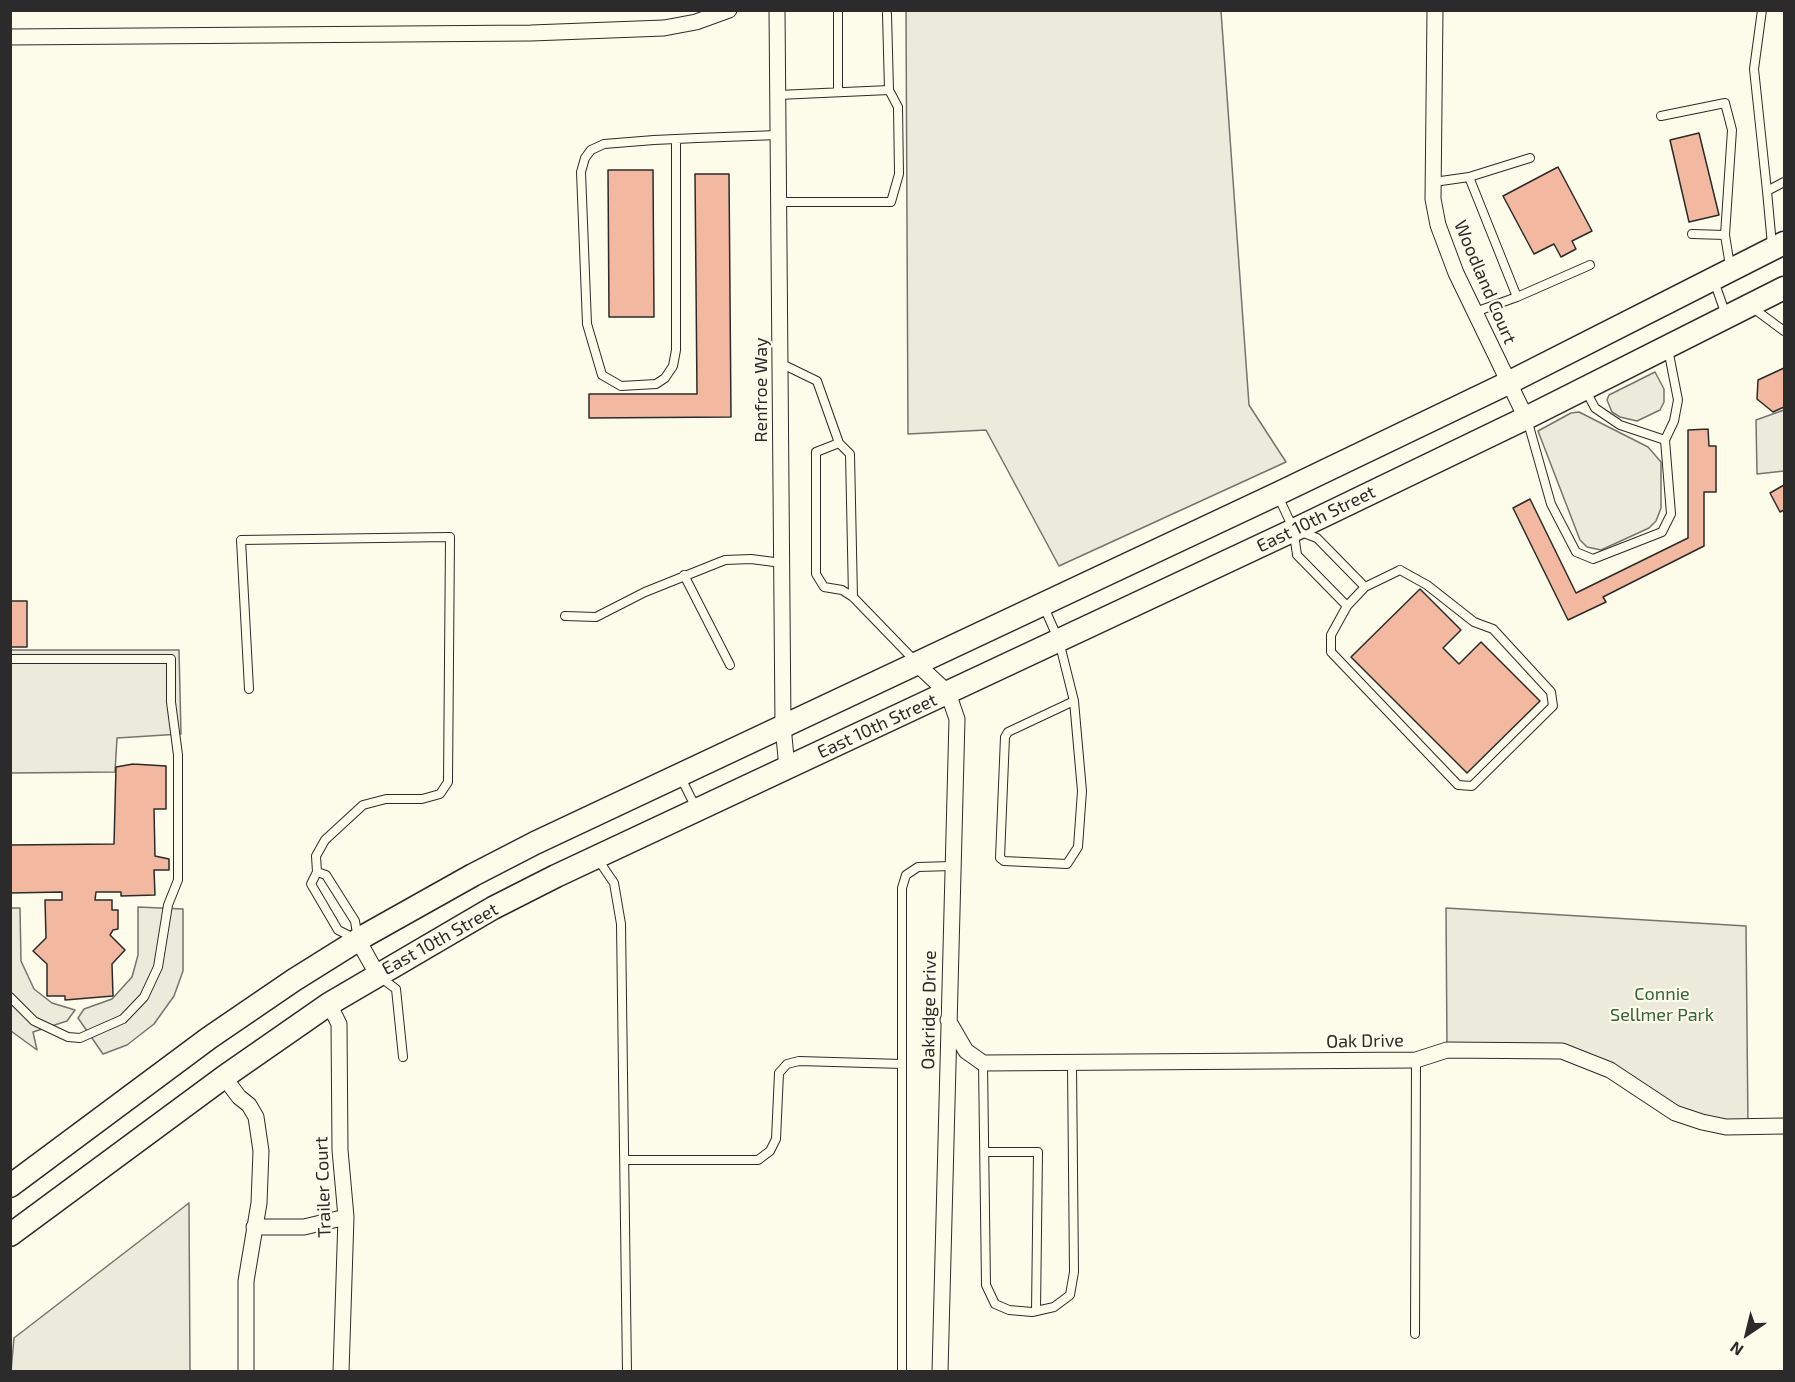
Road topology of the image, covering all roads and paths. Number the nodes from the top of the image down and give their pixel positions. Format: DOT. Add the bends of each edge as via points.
graph roads {
  1 [pos="729,10"];
  2 [pos="777,10"];
  3 [pos="838,10"];
  4 [pos="1435,10"];
  5 [pos="1762,10"];
  6 [pos="887,14"];
  7 [pos="10,37"];
  8 [pos="889,90"];
  9 [pos="838,92"];
  10 [pos="778,95"];
  11 [pos="1661,116"];
  12 [pos="778,135"];
  13 [pos="676,139"];
  14 [pos="1530,158"];
  15 [pos="1469,177"];
  16 [pos="1434,182"];
  17 [pos="1785,182"];
  18 [pos="1767,191"];
  19 [pos="779,202"];
  20 [pos="1692,234"];
  21 [pos="1725,235"];
  22 [pos="1779,246"];
  23 [pos="1590,265"];
  24 [pos="1722,275"];
  25 [pos="1785,288"];
  26 [pos="1517,297"];
  27 [pos="1750,305"];
  28 [pos="1475,312"];
  29 [pos="1727,316"];
  30 [pos="1785,331"];
  31 [pos="1667,346"];
  32 [pos="780,363"];
  33 [pos="1508,383"];
  34 [pos="1585,388"];
  35 [pos="1526,418"];
  36 [pos="1665,440"];
  37 [pos="839,443"];
  38 [pos="1277,494"];
  39 [pos="1294,530"];
  40 [pos="782,563"];
  41 [pos="684,575"];
  42 [pos="1365,587"];
  43 [pos="853,597"];
  44 [pos="1043,606"];
  45 [pos="1347,606"];
  46 [pos="565,616"];
  47 [pos="1059,640"];
  48 [pos="10,659"];
  49 [pos="917,664"];
  50 [pos="730,665"];
  51 [pos="249,689"];
  52 [pos="948,693"];
  53 [pos="1074,701"];
  54 [pos="783,726"];
  55 [pos="787,768"];
  56 [pos="679,774"];
  57 [pos="697,810"];
  58 [pos="596,857"];
  59 [pos="952,866"];
  60 [pos="317,872"];
  61 [pos="358,940"];
  62 [pos="377,974"];
  63 [pos="10,997"];
  64 [pos="329,1004"];
  65 [pos="948,1020"];
  66 [pos="404,1058"];
  67 [pos="1416,1060"];
  68 [pos="983,1063"];
  69 [pos="902,1064"];
  70 [pos="1072,1065"];
  71 [pos="225,1077"];
  72 [pos="1785,1126"];
  73 [pos="985,1152"];
  74 [pos="625,1160"];
  75 [pos="10,1186"];
  76 [pos="346,1217"];
  77 [pos="254,1227"];
  78 [pos="10,1234"];
  79 [pos="1036,1311"];
  80 [pos="1415,1334"];
  81 [pos="246,1371"];
  82 [pos="341,1371"];
  83 [pos="627,1371"];
  84 [pos="902,1371"];
  85 [pos="940,1371"];
  1 -- 7 [label="street" via="664,28 531,33"];
  2 -- 10 [label="street, Renfroe Way"];
  3 -- 9 [label="lane"];
  4 -- 16 [label="street, Woodland Court"];
  5 -- 18 [label="lane" via="1755,69"];
  6 -- 8 [label="lane"];
  8 -- 9 [label="lane"];
  8 -- 19 [label="lane" via="898,106 899,174 891,202"];
  9 -- 10 [label="lane"];
  10 -- 12 [label="street, Renfroe Way"];
  11 -- 21 [label="lane" via="1725,103 1732,130"];
  12 -- 13 [label="lane"];
  12 -- 19 [label="street, Renfroe Way"];
  13 -- 13 [label="lane" via="604,144 591,150 580,172 587,324 602,375 621,386 656,384 673,366"];
  14 -- 15 [label="lane"];
  15 -- 16 [label="lane"];
  15 -- 26 [label="lane"];
  16 -- 28 [label="street, Woodland Court" via="1438,225"];
  17 -- 18 [label="lane"];
  18 -- 22 [label="lane"];
  19 -- 32 [label="street, Renfroe Way"];
  20 -- 21 [label="lane"];
  21 -- 24 [label="lane"];
  22 -- 24 [label="main road"];
  23 -- 26 [label="lane"];
  24 -- 29 [label="lane"];
  24 -- 33 [label="main road"];
  25 -- 27 [label="main road, East 10th Street"];
  26 -- 28 [label="lane"];
  27 -- 29 [label="main road, East 10th Street"];
  27 -- 30 [label="lane"];
  28 -- 33 [label="street, Woodland Court"];
  29 -- 31 [label="main road, East 10th Street"];
  31 -- 34 [label="main road, East 10th Street"];
  31 -- 36 [label="lane" via="1678,400"];
  32 -- 37 [label="lane" via="817,381"];
  32 -- 40 [label="street, Renfroe Way"];
  33 -- 35 [label="street, Woodland Court"];
  33 -- 38 [label="main road"];
  34 -- 35 [label="main road, East 10th Street"];
  34 -- 36 [label="lane" via="1595,408 1620,425"];
  35 -- 36 [label="lane" via="1551,504 1576,552 1593,560 1662,532 1671,513"];
  35 -- 39 [label="main road, East 10th Street"];
  37 -- 43 [label="lane" via="850,454"];
  37 -- 43 [label="lane" via="816,452 816,574 824,586"];
  38 -- 39 [label="lane"];
  38 -- 44 [label="main road"];
  39 -- 42 [label="lane" via="1317,538"];
  39 -- 45 [label="lane" via="1297,555"];
  39 -- 47 [label="main road, East 10th Street"];
  40 -- 41 [label="lane" via="751,558 725,560"];
  40 -- 54 [label="street, Renfroe Way"];
  41 -- 46 [label="lane" via="596,617"];
  41 -- 50 [label="lane"];
  42 -- 45 [label="lane"];
  42 -- 45 [label="lane" via="1400,570 1414,576 1474,622 1493,629 1551,693 1553,706 1472,786 1458,784 1331,652 1331,635"];
  43 -- 49 [label="lane"];
  44 -- 47 [label="lane"];
  44 -- 49 [label="main road"];
  47 -- 52 [label="main road, East 10th Street"];
  47 -- 53 [label="lane"];
  48 -- 63 [label="lane" via="171,659 171,702 178,755 178,880 168,905 158,967 144,997 123,1019 80,1038 68,1037 34,1021"];
  49 -- 52 [label="street, Oakridge Drive"];
  49 -- 54 [label="main road"];
  51 -- 60 [label="lane" via="241,540 450,537 448,782 440,794 422,799 386,799 363,805 325,840 316,856"];
  52 -- 55 [label="main road, East 10th Street"];
  52 -- 59 [label="street, Oakridge Drive" via="957,719"];
  53 -- 53 [label="lane" via="1008,732 1005,737 1000,858 1004,861 1067,864 1078,848 1082,791"];
  54 -- 55 [label="street, Renfroe Way"];
  54 -- 56 [label="main road"];
  55 -- 57 [label="main road, East 10th Street"];
  56 -- 57 [label="lane"];
  56 -- 61 [label="main road" via="514,853"];
  57 -- 58 [label="main road, East 10th Street"];
  58 -- 62 [label="main road, East 10th Street"];
  58 -- 74 [label="lane" via="614,883 621,924"];
  59 -- 65 [label="street, Oakridge Drive"];
  59 -- 69 [label="lane" via="918,867 906,875 904,882"];
  60 -- 61 [label="lane" via="326,875 355,921"];
  60 -- 61 [label="lane" via="310,884 338,930"];
  61 -- 62 [label="street"];
  61 -- 75 [label="main road" via="209,1038"];
  62 -- 64 [label="main road, East 10th Street"];
  62 -- 66 [label="lane" via="396,989"];
  64 -- 71 [label="main road, East 10th Street"];
  64 -- 76 [label="street, Trailer Court" via="339,1024 340,1150"];
  65 -- 68 [label="street" via="966,1051"];
  65 -- 85 [label="street, Oakridge Drive"];
  67 -- 70 [label="street, Oak Drive"];
  67 -- 72 [label="street, Oak Drive" via="1447,1050 1562,1051 1610,1070 1675,1113 1726,1127"];
  67 -- 80 [label="lane"];
  68 -- 70 [label="street, Oak Drive"];
  68 -- 73 [label="lane"];
  69 -- 74 [label="lane" via="787,1064 779,1074 776,1139 770,1151 758,1160"];
  69 -- 84 [label="lane"];
  70 -- 79 [label="lane" via="1074,1272 1070,1295 1054,1307"];
  71 -- 77 [label="street" via="256,1117 262,1179"];
  71 -- 78 [label="main road, East 10th Street"];
  73 -- 79 [label="lane" via="986,1285 995,1304 1009,1310"];
  73 -- 79 [label="lane" via="1038,1152"];
  74 -- 83 [label="lane"];
  76 -- 77 [label="street" via="304,1227"];
  76 -- 82 [label="street, Trailer Court"];
  77 -- 81 [label="street" via="246,1281"];
}
